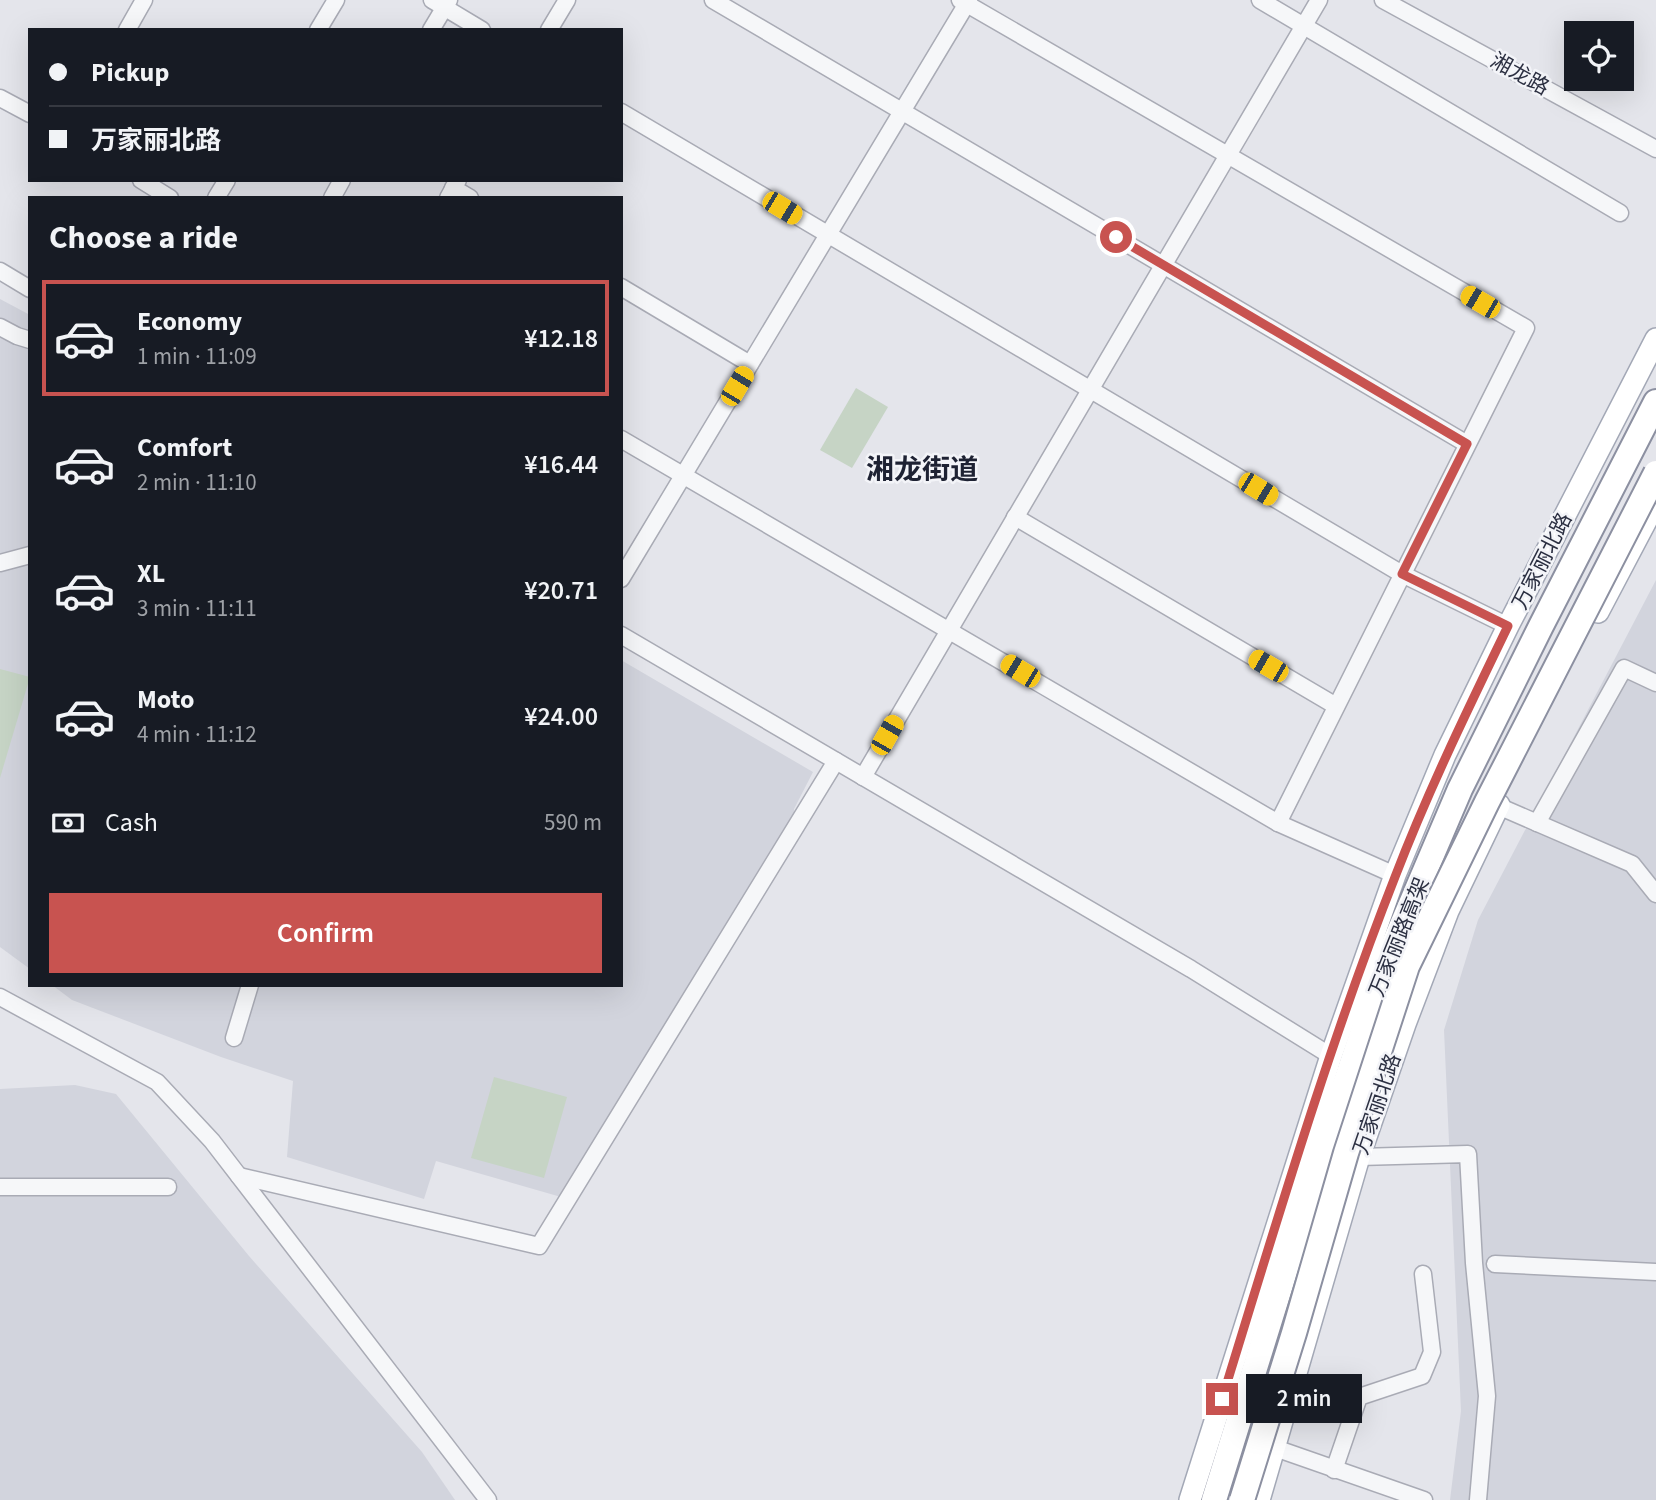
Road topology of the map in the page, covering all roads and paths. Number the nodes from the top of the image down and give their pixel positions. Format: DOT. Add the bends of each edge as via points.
graph roads {
  1 [pos="143,0"];
  2 [pos="336,0"];
  3 [pos="567,0"];
  4 [pos="713,0"];
  5 [pos="1260,0"];
  6 [pos="1319,0"];
  7 [pos="1383,0"];
  8 [pos="965,1"];
  9 [pos="442,3"];
  10 [pos="1304,26"];
  11 [pos="128,28"];
  12 [pos="319,28"];
  13 [pos="432,28"];
  14 [pos="479,28"];
  15 [pos="550,28"];
  16 [pos="0,97"];
  17 [pos="902,111"];
  18 [pos="28,113"];
  19 [pos="623,113"];
  20 [pos="1656,149"];
  21 [pos="1228,155"];
  22 [pos="144,182"];
  23 [pos="167,196"];
  24 [pos="1620,213"];
  25 [pos="828,235"];
  26 [pos="1164,265"];
  27 [pos="0,271"];
  28 [pos="28,288"];
  29 [pos="623,289"];
  30 [pos="0,327"];
  31 [pos="28,339"];
  32 [pos="1656,340"];
  33 [pos="750,364"];
  34 [pos="1090,390"];
  35 [pos="1656,402"];
  36 [pos="623,440"];
  37 [pos="1467,444"];
  38 [pos="1656,473"];
  39 [pos="684,475"];
  40 [pos="1656,502"];
  41 [pos="1015,517"];
  42 [pos="28,556"];
  43 [pos="0,563"];
  44 [pos="1402,574"];
  45 [pos="623,576"];
  46 [pos="1508,626"];
  47 [pos="949,630"];
  48 [pos="623,636"];
  49 [pos="1656,683"];
  50 [pos="1336,706"];
  51 [pos="836,761"];
  52 [pos="863,777"];
  53 [pos="1498,806"];
  54 [pos="1537,822"];
  55 [pos="1278,823"];
  56 [pos="1395,875"];
  57 [pos="1656,894"];
  58 [pos="249,987"];
  59 [pos="0,997"];
  60 [pos="234,1038"];
  61 [pos="1331,1056"];
  62 [pos="1359,1157"];
  63 [pos="239,1176"];
  64 [pos="0,1187"];
  65 [pos="167,1187"];
  66 [pos="1495,1264"];
  67 [pos="1656,1272"];
  68 [pos="1423,1274"];
  69 [pos="1275,1448"];
  70 [pos="1334,1470"];
  71 [pos="488,1500"];
  72 [pos="1190,1500"];
  73 [pos="1214,1500"];
  74 [pos="1242,1500"];
  75 [pos="1259,1500"];
  76 [pos="1424,1500"];
  77 [pos="1478,1500"];
  1 -- 11 [label="street"];
  2 -- 12 [label="street"];
  3 -- 15 [label="street"];
  4 -- 17 [label="street"];
  5 -- 10 [label="street"];
  6 -- 10 [label="street"];
  7 -- 20 [label="street, 湘龙路"];
  8 -- 17 [label="street"];
  8 -- 21 [label="street"];
  9 -- 13 [label="street"];
  9 -- 14 [label="street"];
  10 -- 21 [label="street"];
  10 -- 24 [label="street"];
  16 -- 18 [label="street"];
  17 -- 25 [label="street"];
  17 -- 26 [label="street"];
  19 -- 25 [label="street"];
  21 -- 26 [label="street"];
  21 -- 37 [label="street" via="1525,328"];
  22 -- 23 [label="street"];
  25 -- 33 [label="street"];
  25 -- 34 [label="street"];
  26 -- 34 [label="street"];
  26 -- 37 [label="street"];
  27 -- 28 [label="street"];
  29 -- 33 [label="street"];
  30 -- 31 [label="street"];
  32 -- 46 [label="main road, 万家丽北路"];
  33 -- 39 [label="street"];
  34 -- 41 [label="street"];
  34 -- 44 [label="street"];
  35 -- 73 [label="highway, 万家丽路高架" via="1461,789 1387,960"];
  36 -- 39 [label="street"];
  37 -- 44 [label="street"];
  38 -- 74 [label="highway, 万家丽路高架, bridge" via="1407,966"];
  39 -- 45 [label="street"];
  39 -- 47 [label="street"];
  40 -- 53 [label="main road, 万家丽北路"];
  41 -- 47 [label="street"];
  41 -- 50 [label="street"];
  42 -- 43 [label="street"];
  44 -- 46 [label="street"];
  44 -- 50 [label="street"];
  46 -- 56 [label="main road, 万家丽北路"];
  47 -- 52 [label="street"];
  47 -- 55 [label="street"];
  48 -- 51 [label="street"];
  49 -- 54 [label="street" via="1624,668"];
  50 -- 55 [label="street"];
  51 -- 52 [label="street"];
  51 -- 63 [label="street" via="539,1247"];
  52 -- 61 [label="street"];
  53 -- 54 [label="street"];
  53 -- 62 [label="main road, 万家丽北路" via="1448,911"];
  54 -- 57 [label="street" via="1632,864"];
  55 -- 56 [label="street"];
  56 -- 61 [label="main road, 万家丽北路"];
  58 -- 60 [label="street"];
  59 -- 63 [label="street" via="158,1082"];
  61 -- 72 [label="main road, 万家丽北路"];
  62 -- 69 [label="main road, 万家丽北路"];
  62 -- 77 [label="street" via="1468,1154 1487,1396"];
  63 -- 71 [label="street"];
  64 -- 65 [label="street"];
  66 -- 67 [label="street"];
  68 -- 70 [label="street" via="1432,1352 1422,1376 1359,1397"];
  69 -- 70 [label="street"];
  69 -- 75 [label="main road, 万家丽北路"];
  70 -- 76 [label="street"];
}
